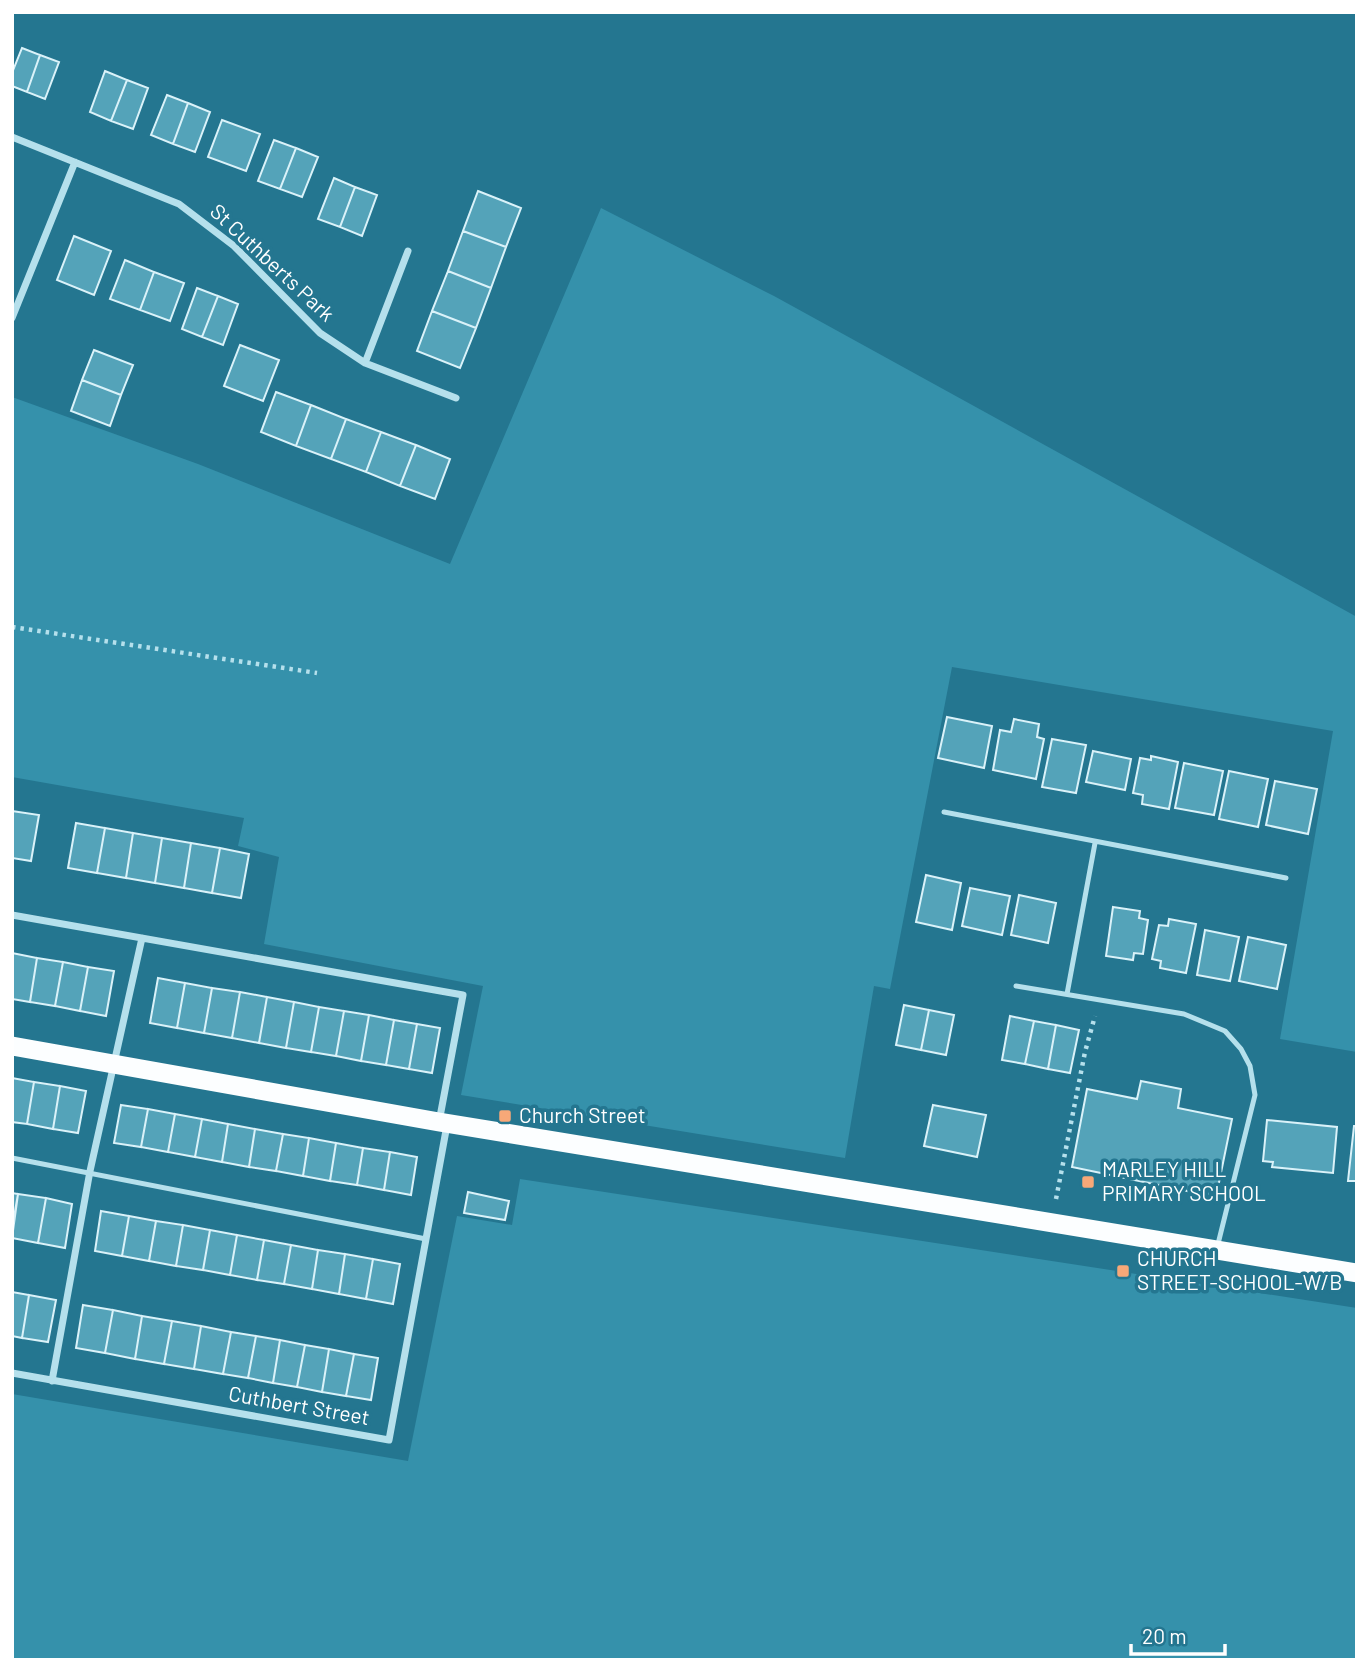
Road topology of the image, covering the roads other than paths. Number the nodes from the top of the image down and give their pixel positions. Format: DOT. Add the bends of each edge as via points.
graph roads {
  1 [pos="12,137"];
  2 [pos="75,162"];
  3 [pos="408,251"];
  4 [pos="12,318"];
  5 [pos="365,363"];
  6 [pos="456,398"];
  7 [pos="944,812"];
  8 [pos="1095,843"];
  9 [pos="1286,878"];
  10 [pos="12,915"];
  11 [pos="142,938"];
  12 [pos="1016,986"];
  13 [pos="1067,994"];
  14 [pos="12,1046"];
  15 [pos="113,1064"];
  16 [pos="443,1122"];
  17 [pos="12,1158"];
  18 [pos="90,1171"];
  19 [pos="426,1239"];
  20 [pos="1216,1251"];
  21 [pos="1357,1273"];
  22 [pos="12,1373"];
  23 [pos="52,1381"];
  1 -- 2 [label="street, St Cuthberts Park"];
  2 -- 4 [label="street"];
  2 -- 5 [label="street, St Cuthberts Park" via="179,204 234,246 320,332"];
  3 -- 5 [label="street"];
  5 -- 6 [label="street, St Cuthberts Park"];
  7 -- 8 [label="lane"];
  8 -- 9 [label="lane"];
  8 -- 13 [label="lane"];
  10 -- 11 [label="street"];
  11 -- 15 [label="street"];
  11 -- 16 [label="street, Cuthbert Street" via="463,995"];
  12 -- 13 [label="lane"];
  13 -- 20 [label="lane" via="1184,1014 1225,1031 1241,1049 1250,1066 1255,1095"];
  14 -- 15 [label="highway"];
  15 -- 16 [label="highway"];
  15 -- 18 [label="street"];
  16 -- 19 [label="street, Cuthbert Street"];
  16 -- 20 [label="highway"];
  17 -- 18 [label="lane"];
  18 -- 19 [label="lane"];
  18 -- 23 [label="street"];
  19 -- 23 [label="street, Cuthbert Street" via="389,1440"];
  20 -- 21 [label="highway"];
  22 -- 23 [label="street, Cuthbert Street"];
}
